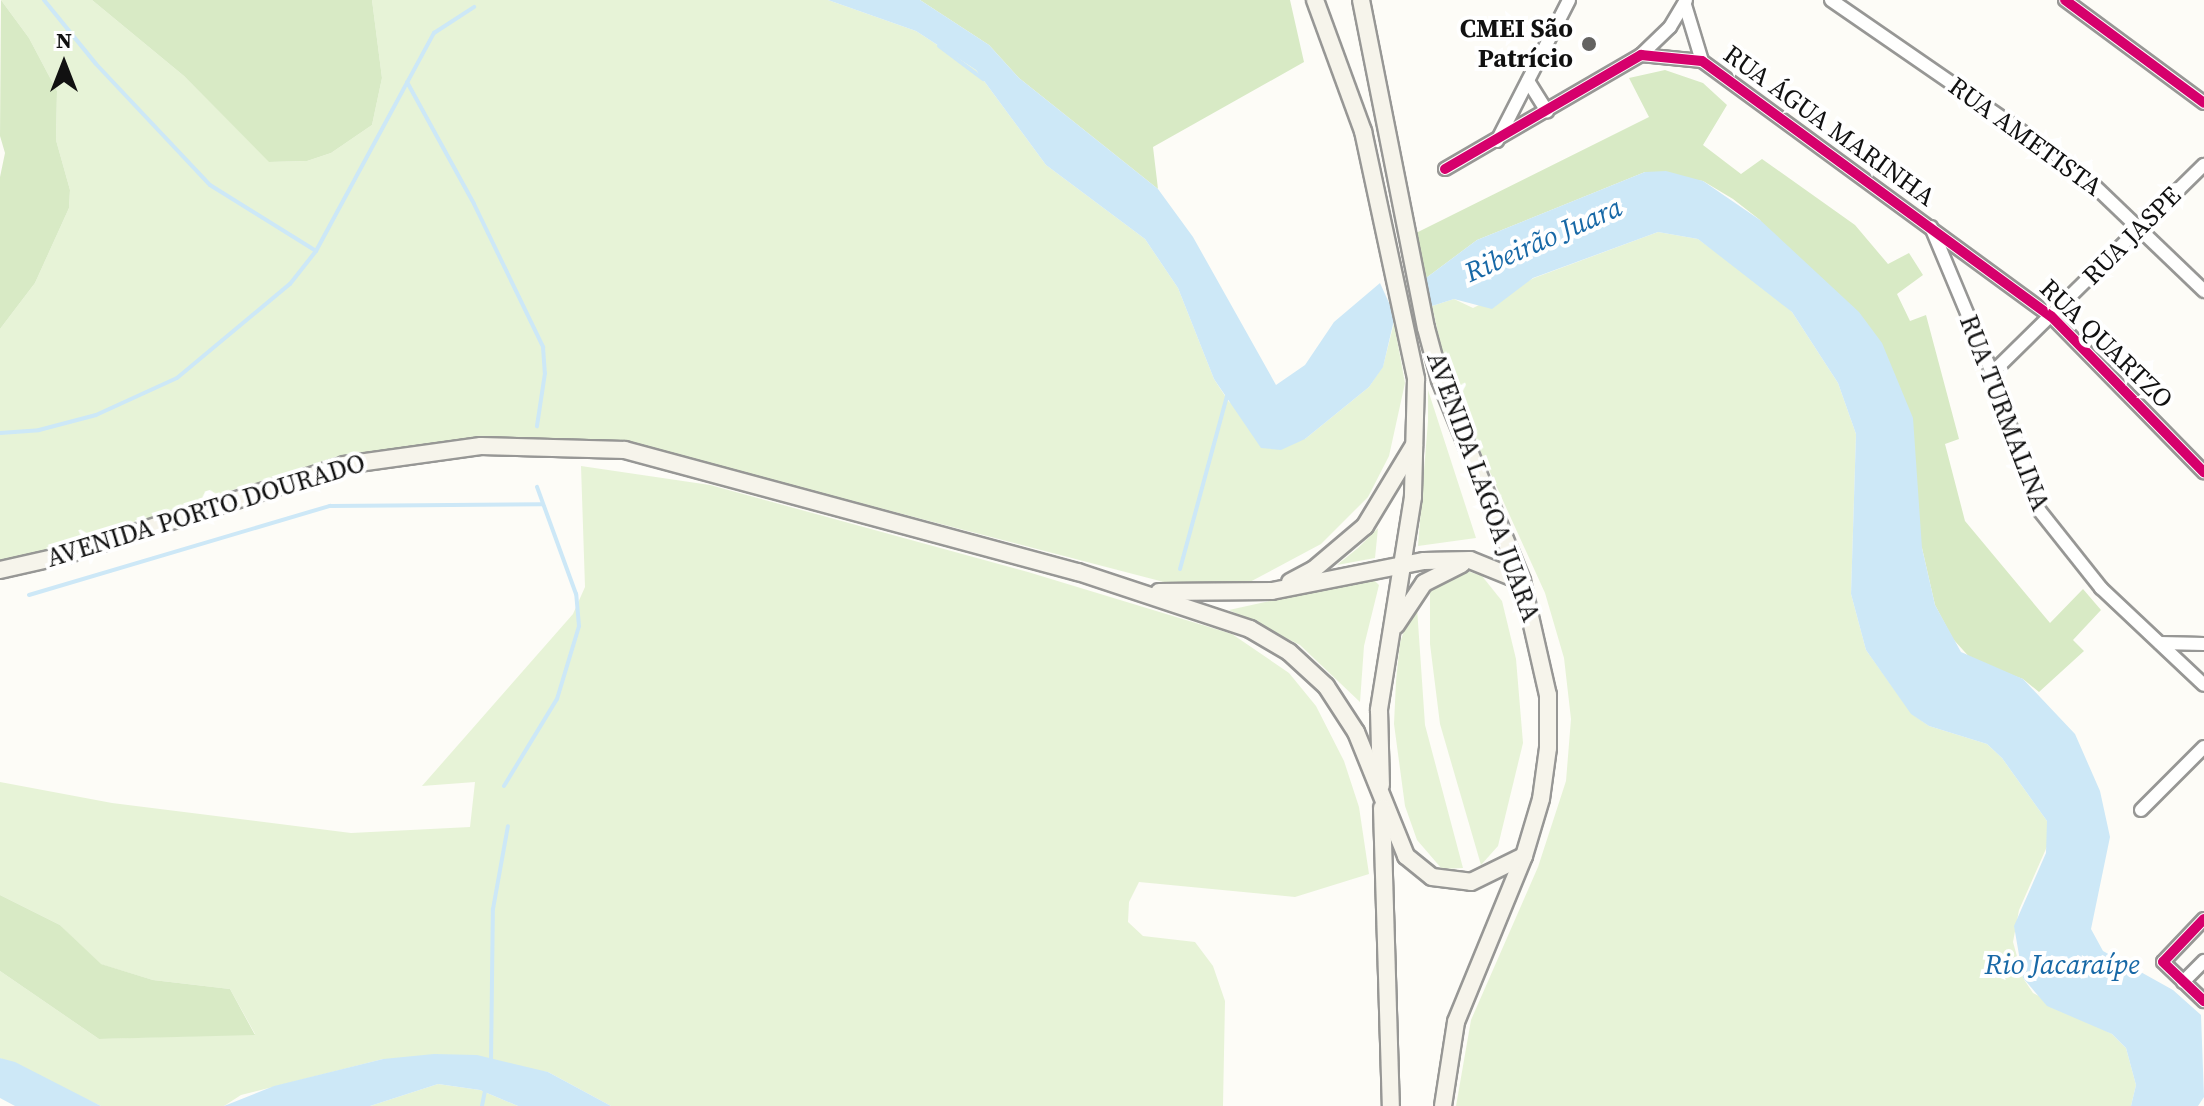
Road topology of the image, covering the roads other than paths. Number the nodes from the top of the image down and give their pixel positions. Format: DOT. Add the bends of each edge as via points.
graph roads {
  1 [pos="1315,0"];
  2 [pos="1361,0"];
  3 [pos="1569,0"];
  4 [pos="1831,0"];
  5 [pos="2065,0"];
  6 [pos="1685,3"];
  7 [pos="1641,55"];
  8 [pos="1702,61"];
  9 [pos="1528,81"];
  10 [pos="2204,103"];
  11 [pos="1547,111"];
  12 [pos="1497,141"];
  13 [pos="2204,165"];
  14 [pos="1445,169"];
  15 [pos="2141,226"];
  16 [pos="1931,227"];
  17 [pos="2204,291"];
  18 [pos="2051,316"];
  19 [pos="1992,373"];
  20 [pos="1416,440"];
  21 [pos="2204,472"];
  22 [pos="1470,560"];
  23 [pos="1403,566"];
  24 [pos="0,570"];
  25 [pos="1522,581"];
  26 [pos="1142,591"];
  27 [pos="1272,591"];
  28 [pos="1390,635"];
  29 [pos="2160,643"];
  30 [pos="2204,644"];
  31 [pos="2204,685"];
  32 [pos="2204,747"];
  33 [pos="1381,799"];
  34 [pos="2141,810"];
  35 [pos="1524,856"];
  36 [pos="2204,919"];
  37 [pos="2204,961"];
  38 [pos="2183,982"];
  39 [pos="2204,1001"];
  40 [pos="1391,1106"];
  41 [pos="1443,1106"];
  1 -- 20 [label="main road, AVENIDA LAGOA JUARA" via="1363,131 1409,334"];
  2 -- 25 [label="main road, AVENIDA LAGOA JUARA" via="1440,380"];
  3 -- 9 [label="street"];
  4 -- 15 [label="street, RUA AMETISTA" via="2080,172"];
  5 -- 10 [label="street"];
  6 -- 7 [label="street"];
  6 -- 8 [label="street"];
  7 -- 8 [label="street, RUA ÁGUA MARINHA"];
  7 -- 11 [label="street"];
  8 -- 16 [label="street, RUA ÁGUA MARINHA"];
  9 -- 11 [label="street"];
  9 -- 12 [label="street"];
  11 -- 12 [label="street"];
  12 -- 14 [label="street"];
  13 -- 15 [label="street, RUA JASPE"];
  15 -- 17 [label="street, RUA AMETISTA"];
  15 -- 18 [label="street, RUA JASPE"];
  16 -- 18 [label="street, RUA QUARTZO"];
  16 -- 19 [label="street, RUA TURMALINA"];
  18 -- 19 [label="street, RUA JASPE"];
  18 -- 21 [label="street, RUA QUARTZO"];
  19 -- 29 [label="street, RUA TURMALINA" via="2026,481 2055,536"];
  20 -- 23 [label="main road, AVENIDA LAGOA JUARA"];
  20 -- 27 [label="main road" via="1365,526 1313,570"];
  22 -- 23 [label="main road"];
  22 -- 25 [label="main road"];
  22 -- 28 [label="main road" via="1424,583"];
  23 -- 27 [label="main road"];
  23 -- 28 [label="main road, AVENIDA LAGOA JUARA"];
  24 -- 26 [label="main road, AVENIDA PORTO DOURADO" via="66,555 344,465 481,446 625,450"];
  25 -- 35 [label="main road, AVENIDA LAGOA JUARA" via="1541,649 1548,721 1541,799"];
  26 -- 27 [label="main road"];
  26 -- 33 [label="main road" via="1250,629 1289,652 1326,686 1356,732"];
  28 -- 33 [label="main road, AVENIDA LAGOA JUARA" via="1379,710"];
  29 -- 30 [label="street"];
  29 -- 31 [label="street, RUA TURMALINA"];
  32 -- 34 [label="street"];
  33 -- 35 [label="main road" via="1406,856 1432,877 1471,882"];
  33 -- 40 [label="main road, AVENIDA LAGOA JUARA"];
  35 -- 41 [label="main road, AVENIDA LAGOA JUARA" via="1456,1022"];
  36 -- 38 [label="street" via="2163,962"];
  37 -- 38 [label="street"];
  38 -- 39 [label="street"];
}
